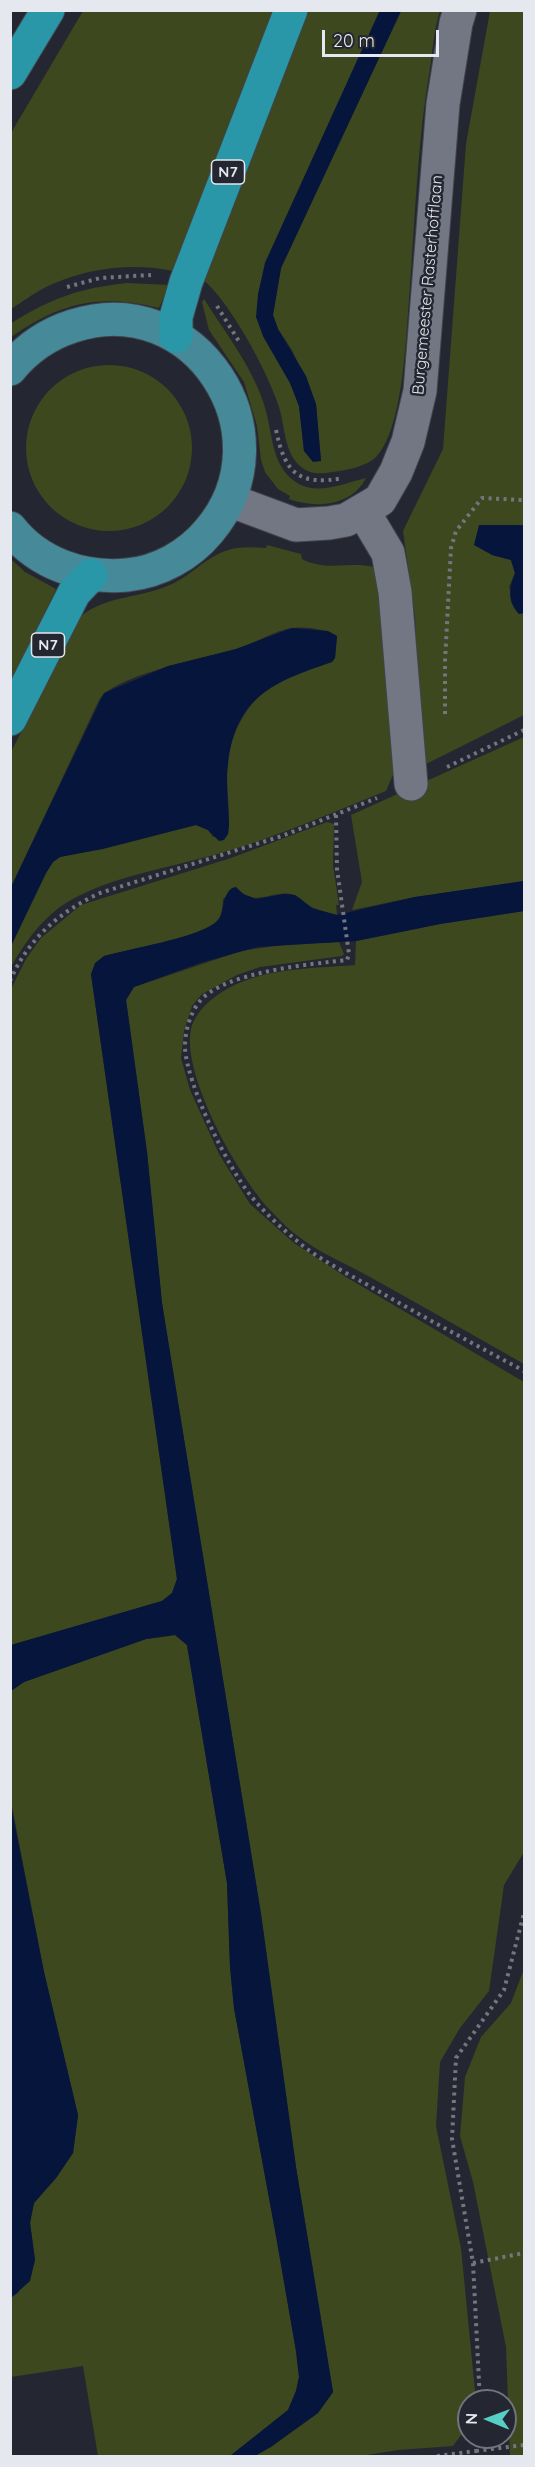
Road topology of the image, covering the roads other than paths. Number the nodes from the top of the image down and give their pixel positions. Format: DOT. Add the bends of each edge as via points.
graph roads {
  1 [pos="48,10"];
  2 [pos="291,10"];
  3 [pos="460,10"];
  4 [pos="10,73"];
  5 [pos="176,336"];
  6 [pos="10,369"];
  7 [pos="229,500"];
  8 [pos="363,512"];
  9 [pos="10,528"];
  10 [pos="91,575"];
  11 [pos="10,719"];
  12 [pos="411,784"];
  1 -- 4 [label="highway"];
  2 -- 5 [label="highway, N7" via="186,282 176,317"];
  3 -- 8 [label="street, Burgemeester Rasterhofflaan" via="443,104 420,391 396,472 380,500"];
  5 -- 6 [label="main road" via="140,322 82,323 46,337"];
  5 -- 7 [label="main road" via="211,368 234,410 240,448"];
  7 -- 8 [label="street, Burgemeester Rasterhofflaan" via="296,525 329,524"];
  7 -- 10 [label="main road" via="203,538 170,562 132,575"];
  8 -- 12 [label="street" via="388,553 394,582"];
  9 -- 10 [label="main road" via="48,560"];
  10 -- 11 [label="highway, N7" via="74,593"];
}
